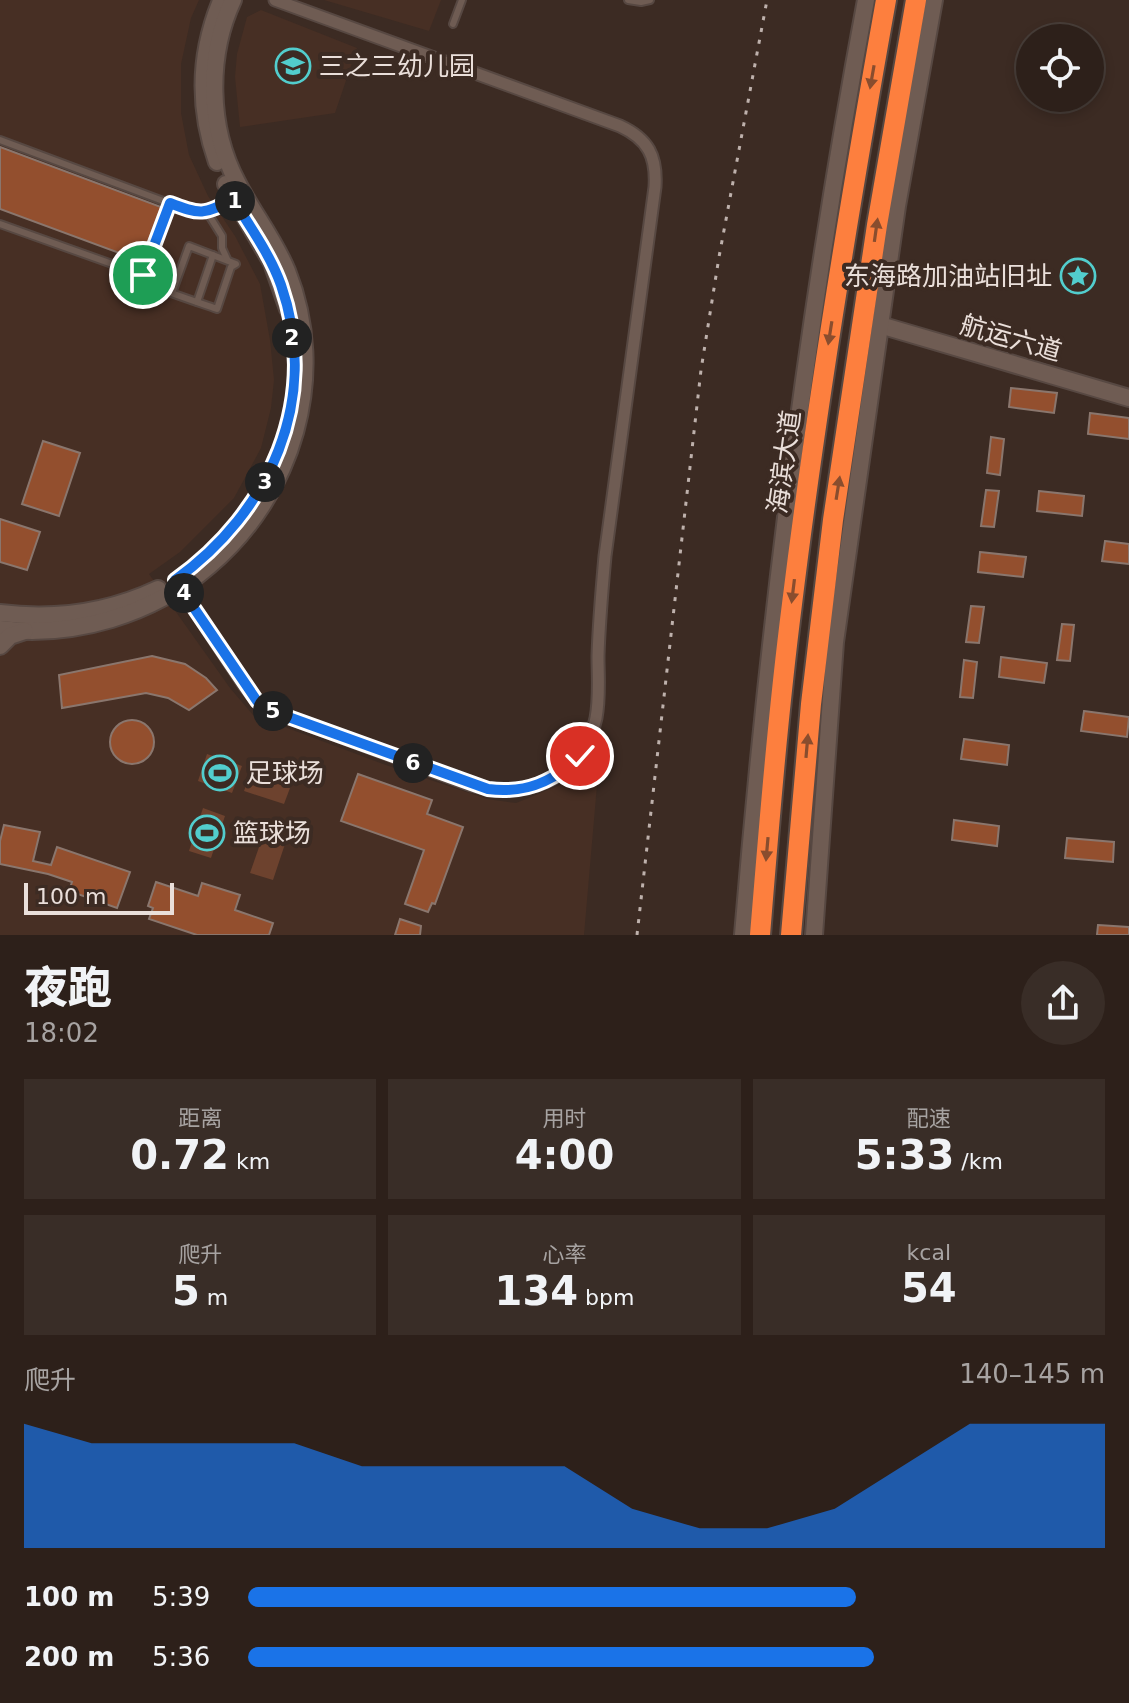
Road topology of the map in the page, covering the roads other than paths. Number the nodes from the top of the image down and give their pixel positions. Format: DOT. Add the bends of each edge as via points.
graph roads {
  1 [pos="221,0"];
  2 [pos="233,0"];
  3 [pos="275,0"];
  4 [pos="462,0"];
  5 [pos="628,0"];
  6 [pos="650,0"];
  7 [pos="866,0"];
  8 [pos="886,0"];
  9 [pos="916,0"];
  10 [pos="934,0"];
  11 [pos="453,24"];
  12 [pos="0,140"];
  13 [pos="238,196"];
  14 [pos="170,203"];
  15 [pos="207,212"];
  16 [pos="0,224"];
  17 [pos="213,255"];
  18 [pos="227,259"];
  19 [pos="143,275"];
  20 [pos="172,293"];
  21 [pos="197,302"];
  22 [pos="880,325"];
  23 [pos="1129,398"];
  24 [pos="178,584"];
  25 [pos="0,621"];
  26 [pos="32,623"];
  27 [pos="0,646"];
  28 [pos="743,935"];
  29 [pos="760,935"];
  30 [pos="791,935"];
  31 [pos="814,935"];
  1 -- 13 [label="main road" via="208,37 203,98 214,154"];
  2 -- 13 [label="main road" via="217,55 215,99"];
  3 -- 24 [label="street" via="620,126 647,145 655,187 599,608 599,700 587,745 553,778 502,791 471,785 269,710 245,686"];
  4 -- 11 [label="lane"];
  5 -- 6 [label="lane"];
  7 -- 28 [label="main road" via="813,317 775,598"];
  8 -- 29 [label="highway, 海滨大道, one-way" via="803,512"];
  30 -- 9 [label="highway, one-way" via="833,520"];
  10 -- 22 [label="main road"];
  12 -- 14 [label="lane"];
  13 -- 15 [label="lane"];
  13 -- 24 [label="main road" via="270,235 294,292 304,350 302,397 287,459 266,501 229,549"];
  14 -- 15 [label="lane" via="198,214"];
  14 -- 19 [label="lane"];
  15 -- 18 [label="lane" via="222,236"];
  16 -- 19 [label="lane"];
  17 -- 18 [label="lane"];
  17 -- 20 [label="lane" via="189,246"];
  17 -- 21 [label="lane"];
  18 -- 21 [label="lane" via="236,264 217,309"];
  19 -- 20 [label="lane" via="147,284"];
  20 -- 21 [label="lane"];
  22 -- 23 [label="main road, 航运六道"];
  22 -- 31 [label="main road" via="835,642"];
  24 -- 26 [label="main road" via="143,608 110,620 71,628"];
  25 -- 26 [label="main road"];
  26 -- 27 [label="main road"];
}
